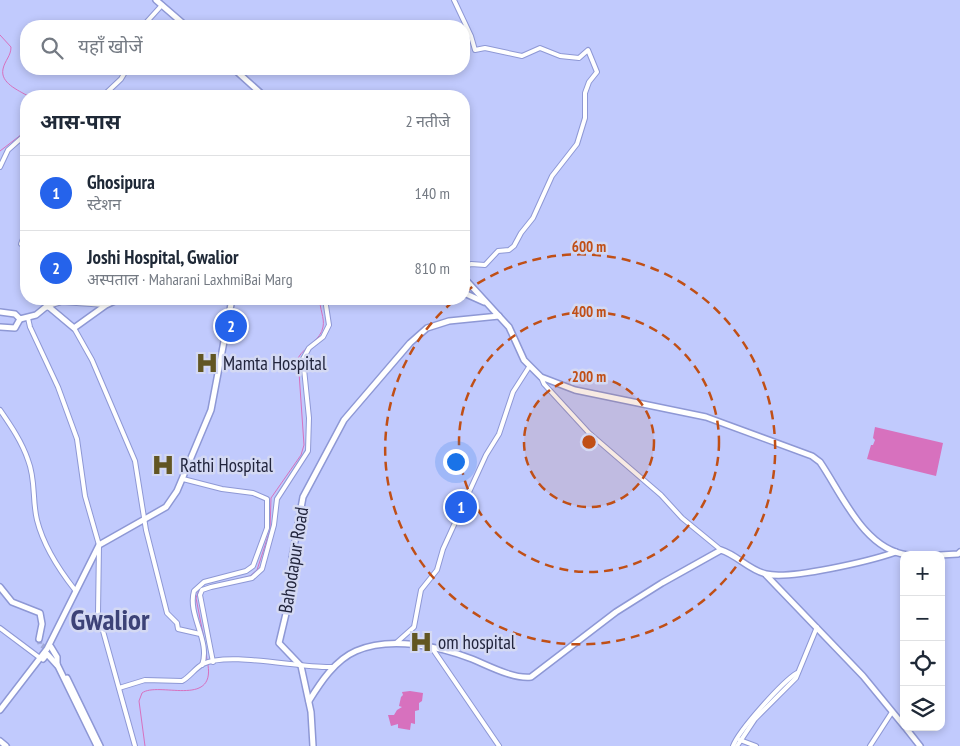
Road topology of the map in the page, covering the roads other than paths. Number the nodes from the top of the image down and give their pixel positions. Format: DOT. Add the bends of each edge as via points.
graph roads {
  1 [pos="156,0"];
  2 [pos="454,0"];
  3 [pos="162,5"];
  4 [pos="148,20"];
  5 [pos="179,20"];
  6 [pos="463,20"];
  7 [pos="470,34"];
  8 [pos="123,75"];
  9 [pos="241,75"];
  10 [pos="109,90"];
  11 [pos="257,90"];
  12 [pos="20,139"];
  13 [pos="0,155"];
  14 [pos="2,161"];
  15 [pos="0,167"];
  16 [pos="470,264"];
  17 [pos="470,285"];
  18 [pos="470,296"];
  19 [pos="485,303"];
  20 [pos="47,305"];
  21 [pos="49,305"];
  22 [pos="106,305"];
  23 [pos="231,305"];
  24 [pos="327,305"];
  25 [pos="0,312"];
  26 [pos="499,316"];
  27 [pos="28,318"];
  28 [pos="20,319"];
  29 [pos="0,327"];
  30 [pos="74,328"];
  31 [pos="529,367"];
  32 [pos="541,377"];
  33 [pos="0,410"];
  34 [pos="5,417"];
  35 [pos="0,421"];
  36 [pos="183,479"];
  37 [pos="271,502"];
  38 [pos="144,520"];
  39 [pos="99,545"];
  40 [pos="721,550"];
  41 [pos="896,552"];
  42 [pos="900,553"];
  43 [pos="959,554"];
  44 [pos="945,555"];
  45 [pos="765,574"];
  46 [pos="0,588"];
  47 [pos="75,590"];
  48 [pos="817,627"];
  49 [pos="0,628"];
  50 [pos="200,634"];
  51 [pos="56,637"];
  52 [pos="39,639"];
  53 [pos="394,644"];
  54 [pos="51,647"];
  55 [pos="432,648"];
  56 [pos="40,660"];
  57 [pos="212,662"];
  58 [pos="203,664"];
  59 [pos="58,666"];
  60 [pos="301,666"];
  61 [pos="334,667"];
  62 [pos="797,673"];
  63 [pos="119,688"];
  64 [pos="309,701"];
  65 [pos="0,710"];
  66 [pos="892,712"];
  67 [pos="0,714"];
  68 [pos="900,721"];
  69 [pos="908,731"];
  70 [pos="740,740"];
  71 [pos="0,741"];
  72 [pos="6,746"];
  73 [pos="99,746"];
  74 [pos="135,746"];
  75 [pos="314,746"];
  76 [pos="499,746"];
  77 [pos="733,746"];
  78 [pos="738,746"];
  79 [pos="756,746"];
  80 [pos="870,746"];
  81 [pos="920,746"];
  1 -- 3 [label="main road"];
  2 -- 6 [label="street"];
  3 -- 4 [label="street"];
  3 -- 5 [label="main road"];
  7 -- 16 [label="street" via="475,50 485,48 522,56 540,48 560,56 579,58 588,50 597,72 585,93 585,118 578,144 552,176 533,218 510,250 498,251 484,265"];
  8 -- 10 [label="street"];
  9 -- 11 [label="main road"];
  12 -- 14 [label="street"];
  13 -- 14 [label="street"];
  14 -- 15 [label="street"];
  17 -- 19 [label="main road"];
  18 -- 19 [label="main road"];
  19 -- 26 [label="main road"];
  20 -- 27 [label="main road"];
  21 -- 30 [label="main road"];
  22 -- 30 [label="main road"];
  23 -- 36 [label="main road" via="211,410"];
  24 -- 37 [label="street" via="329,325 324,336 309,348 303,358 309,418 308,451"];
  25 -- 28 [label="main road" via="15,314"];
  26 -- 31 [label="main road" via="510,328"];
  26 -- 60 [label="main road, Bahodapur Road" via="449,320 427,328 357,404 335,435 303,497 292,558 289,601 279,641 280,647"];
  27 -- 28 [label="main road"];
  27 -- 39 [label="street" via="77,439 85,496"];
  28 -- 29 [label="main road" via="15,328"];
  30 -- 38 [label="street" via="92,360 137,465"];
  31 -- 32 [label="main road"];
  31 -- 53 [label="street" via="513,392 499,434 487,453 437,570 421,590 414,627"];
  32 -- 40 [label="street" via="589,433"];
  32 -- 41 [label="main road" via="575,390 706,416 812,456 822,465 867,533 877,543"];
  33 -- 34 [label="street"];
  34 -- 35 [label="street"];
  34 -- 47 [label="street" via="30,465 40,529"];
  36 -- 37 [label="street" via="253,493"];
  36 -- 38 [label="main road" via="169,504"];
  37 -- 50 [label="street" via="265,533 251,568 204,582 195,588 192,602"];
  37 -- 57 [label="street" via="272,536 260,572 248,580 210,586 200,592"];
  38 -- 39 [label="main road"];
  38 -- 50 [label="street" via="167,613 179,630"];
  39 -- 47 [label="main road"];
  39 -- 63 [label="street" via="98,613"];
  40 -- 45 [label="main road"];
  40 -- 55 [label="main road" via="616,612 531,677"];
  41 -- 42 [label="main road"];
  41 -- 45 [label="main road" via="829,569"];
  43 -- 44 [label="main road"];
  45 -- 48 [label="main road"];
  46 -- 52 [label="main road" via="12,602 40,613"];
  47 -- 56 [label="main road" via="54,638"];
  48 -- 62 [label="street"];
  48 -- 66 [label="main road"];
  49 -- 56 [label="street"];
  50 -- 58 [label="street"];
  51 -- 54 [label="main road"];
  53 -- 55 [label="main road"];
  53 -- 61 [label="main road" via="359,650"];
  54 -- 56 [label="main road"];
  54 -- 59 [label="main road" via="58,656"];
  55 -- 76 [label="street"];
  56 -- 59 [label="main road" via="48,654"];
  56 -- 65 [label="main road"];
  56 -- 67 [label="main road"];
  57 -- 58 [label="street"];
  57 -- 60 [label="street" via="251,660"];
  58 -- 63 [label="street" via="182,681 145,680"];
  59 -- 73 [label="main road" via="64,672"];
  60 -- 61 [label="street"];
  60 -- 64 [label="main road"];
  61 -- 64 [label="main road"];
  62 -- 70 [label="street"];
  62 -- 77 [label="street" via="753,716 737,735"];
  63 -- 74 [label="street"];
  64 -- 75 [label="main road"];
  66 -- 68 [label="main road"];
  66 -- 80 [label="street"];
  69 -- 81 [label="main road"];
  70 -- 78 [label="street"];
  70 -- 79 [label="street"];
  71 -- 72 [label="main road"];
}
